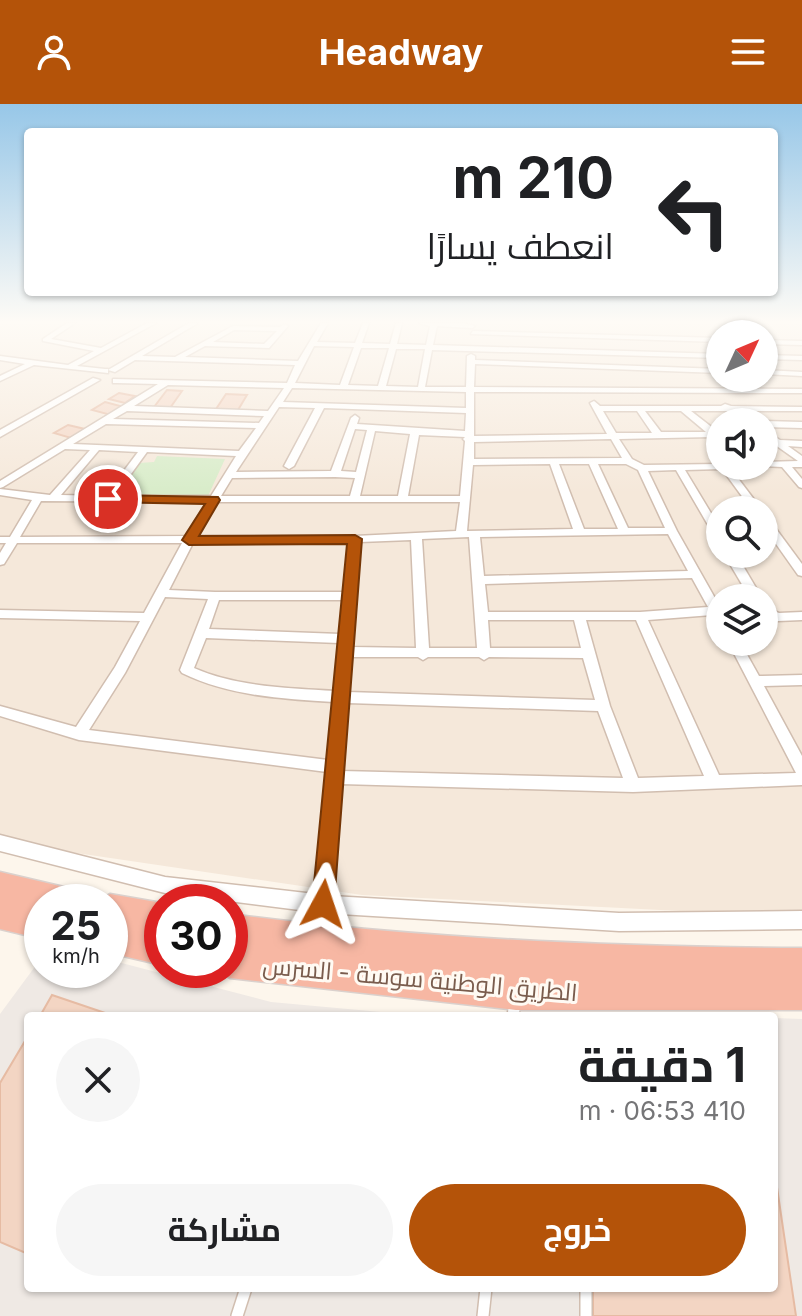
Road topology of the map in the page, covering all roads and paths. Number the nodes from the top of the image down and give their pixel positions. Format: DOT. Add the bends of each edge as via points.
graph roads {
  1 [pos="90,380"];
  2 [pos="105,380"];
  3 [pos="115,380"];
  4 [pos="132,380"];
  5 [pos="143,380"];
  6 [pos="293,380"];
  7 [pos="346,380"];
  8 [pos="384,380"];
  9 [pos="423,380"];
  10 [pos="470,380"];
  11 [pos="605,380"];
  12 [pos="696,380"];
  13 [pos="112,382"];
  14 [pos="168,382"];
  15 [pos="291,384"];
  16 [pos="343,387"];
  17 [pos="382,387"];
  18 [pos="81,388"];
  19 [pos="421,389"];
  20 [pos="470,389"];
  21 [pos="586,389"];
  22 [pos="608,389"];
  23 [pos="702,389"];
  24 [pos="706,389"];
  25 [pos="778,390"];
  26 [pos="802,391"];
  27 [pos="278,404"];
  28 [pos="321,405"];
  29 [pos="725,406"];
  30 [pos="360,407"];
  31 [pos="681,407"];
  32 [pos="126,408"];
  33 [pos="596,408"];
  34 [pos="639,408"];
  35 [pos="728,408"];
  36 [pos="802,409"];
  37 [pos="469,411"];
  38 [pos="270,414"];
  39 [pos="104,421"];
  40 [pos="778,424"];
  41 [pos="802,425"];
  42 [pos="261,426"];
  43 [pos="352,426"];
  44 [pos="372,427"];
  45 [pos="706,427"];
  46 [pos="415,432"];
  47 [pos="0,434"];
  48 [pos="658,435"];
  49 [pos="467,436"];
  50 [pos="706,436"];
  51 [pos="613,438"];
  52 [pos="778,443"];
  53 [pos="802,444"];
  54 [pos="66,446"];
  55 [pos="96,448"];
  56 [pos="143,451"];
  57 [pos="242,454"];
  58 [pos="553,461"];
  59 [pos="592,461"];
  60 [pos="628,461"];
  61 [pos="469,462"];
  62 [pos="802,462"];
  63 [pos="778,465"];
  64 [pos="785,465"];
  65 [pos="289,466"];
  66 [pos="0,467"];
  67 [pos="679,467"];
  68 [pos="706,467"];
  69 [pos="642,468"];
  70 [pos="18,472"];
  71 [pos="335,474"];
  72 [pos="229,475"];
  73 [pos="360,475"];
  74 [pos="0,485"];
  75 [pos="802,485"];
  76 [pos="0,492"];
  77 [pos="54,497"];
  78 [pos="38,498"];
  79 [pos="403,498"];
  80 [pos="108,499"];
  81 [pos="354,499"];
  82 [pos="463,499"];
  83 [pos="213,500"];
  84 [pos="706,513"];
  85 [pos="579,531"];
  86 [pos="624,531"];
  87 [pos="672,531"];
  88 [pos="461,534"];
  89 [pos="474,534"];
  90 [pos="416,537"];
  91 [pos="355,539"];
  92 [pos="778,539"];
  93 [pos="0,540"];
  94 [pos="14,540"];
  95 [pos="189,540"];
  96 [pos="786,550"];
  97 [pos="802,550"];
  98 [pos="0,562"];
  99 [pos="802,572"];
  100 [pos="695,574"];
  101 [pos="479,580"];
  102 [pos="162,593"];
  103 [pos="706,593"];
  104 [pos="215,596"];
  105 [pos="350,596"];
  106 [pos="0,614"];
  107 [pos="706,614"];
  108 [pos="482,616"];
  109 [pos="640,616"];
  110 [pos="802,616"];
  111 [pos="149,617"];
  112 [pos="579,617"];
  113 [pos="778,617"];
  114 [pos="200,633"];
  115 [pos="346,646"];
  116 [pos="589,653"];
  117 [pos="423,655"];
  118 [pos="484,655"];
  119 [pos="742,656"];
  120 [pos="802,680"];
  121 [pos="756,681"];
  122 [pos="343,699"];
  123 [pos="603,706"];
  124 [pos="0,711"];
  125 [pos="79,734"];
  126 [pos="802,770"];
  127 [pos="334,772"];
  128 [pos="802,779"];
  129 [pos="714,782"];
  130 [pos="633,785"];
  131 [pos="0,843"];
  132 [pos="0,888"];
  133 [pos="24,893"];
  134 [pos="323,904"];
  135 [pos="0,913"];
  136 [pos="24,918"];
  137 [pos="802,920"];
  138 [pos="248,933"];
  139 [pos="248,964"];
  140 [pos="802,965"];
  141 [pos="802,992"];
  142 [pos="514,1004"];
  143 [pos="245,1292"];
  144 [pos="486,1292"];
  145 [pos="586,1292"];
  146 [pos="237,1316"];
  147 [pos="483,1316"];
  148 [pos="586,1316"];
  1 -- 18 [label="street"];
  2 -- 13 [label="street"];
  3 -- 13 [label="street"];
  4 -- 13 [label="street"];
  5 -- 14 [label="street"];
  6 -- 15 [label="street"];
  7 -- 16 [label="street"];
  8 -- 17 [label="street"];
  9 -- 19 [label="street"];
  10 -- 20 [label="street"];
  11 -- 22 [label="street"];
  12 -- 23 [label="street"];
  13 -- 18 [label="street"];
  14 -- 15 [label="street"];
  14 -- 32 [label="street"];
  15 -- 16 [label="street"];
  15 -- 27 [label="street"];
  16 -- 17 [label="street"];
  17 -- 19 [label="street"];
  18 -- 47 [label="street"];
  19 -- 20 [label="street"];
  20 -- 21 [label="street"];
  20 -- 37 [label="street"];
  21 -- 22 [label="street"];
  21 -- 33 [label="street"];
  22 -- 23 [label="street"];
  23 -- 24 [label="street"];
  23 -- 29 [label="street"];
  25 -- 26 [label="street"];
  27 -- 28 [label="street"];
  27 -- 38 [label="street"];
  28 -- 30 [label="street"];
  28 -- 65 [label="street"];
  29 -- 31 [label="street"];
  29 -- 35 [label="street"];
  29 -- 36 [label="street"];
  30 -- 37 [label="street"];
  30 -- 43 [label="street"];
  31 -- 34 [label="street"];
  31 -- 45 [label="street"];
  32 -- 38 [label="street"];
  32 -- 39 [label="street"];
  33 -- 34 [label="street"];
  33 -- 51 [label="street"];
  34 -- 48 [label="street"];
  37 -- 49 [label="street"];
  38 -- 42 [label="street"];
  39 -- 42 [label="street"];
  39 -- 54 [label="street"];
  40 -- 41 [label="street"];
  42 -- 57 [label="street"];
  43 -- 44 [label="street"];
  43 -- 71 [label="street"];
  44 -- 46 [label="street"];
  44 -- 73 [label="street"];
  46 -- 49 [label="street"];
  46 -- 79 [label="street"];
  48 -- 50 [label="street"];
  48 -- 51 [label="street"];
  49 -- 51 [label="street"];
  49 -- 61 [label="street"];
  51 -- 60 [label="street"];
  52 -- 53 [label="street"];
  52 -- 62 [label="street"];
  54 -- 55 [label="street"];
  54 -- 70 [label="street"];
  55 -- 56 [label="street"];
  55 -- 77 [label="street"];
  56 -- 57 [label="street"];
  56 -- 80 [label="street"];
  57 -- 72 [label="street"];
  58 -- 59 [label="street"];
  58 -- 61 [label="street"];
  58 -- 85 [label="street"];
  59 -- 60 [label="street"];
  59 -- 86 [label="street"];
  60 -- 69 [label="street"];
  61 -- 82 [label="street"];
  62 -- 64 [label="street"];
  63 -- 64 [label="street"];
  64 -- 75 [label="street"];
  66 -- 70 [label="street"];
  67 -- 68 [label="street"];
  67 -- 69 [label="street"];
  67 -- 84 [label="street"];
  69 -- 87 [label="street"];
  70 -- 74 [label="street"];
  71 -- 72 [label="street"];
  71 -- 73 [label="street"];
  72 -- 83 [label="street"];
  73 -- 81 [label="street"];
  76 -- 78 [label="street"];
  77 -- 78 [label="street"];
  77 -- 80 [label="street"];
  78 -- 94 [label="street"];
  79 -- 81 [label="street"];
  79 -- 82 [label="street"];
  80 -- 83 [label="street"];
  81 -- 83 [label="street"];
  82 -- 88 [label="street"];
  83 -- 95 [label="street"];
  85 -- 86 [label="street"];
  85 -- 89 [label="street"];
  86 -- 87 [label="street"];
  87 -- 100 [label="street"];
  88 -- 89 [label="street"];
  88 -- 90 [label="street"];
  89 -- 101 [label="street"];
  90 -- 91 [label="street"];
  90 -- 117 [label="street"];
  91 -- 95 [label="street"];
  91 -- 105 [label="street"];
  92 -- 96 [label="street"];
  93 -- 94 [label="street"];
  94 -- 95 [label="street"];
  94 -- 98 [label="street"];
  95 -- 102 [label="street"];
  96 -- 97 [label="street"];
  96 -- 99 [label="street"];
  100 -- 101 [label="street"];
  100 -- 103 [label="street"];
  101 -- 108 [label="street"];
  102 -- 104 [label="street"];
  102 -- 111 [label="street"];
  104 -- 105 [label="street"];
  104 -- 114 [label="street"];
  105 -- 115 [label="street"];
  106 -- 111 [label="street"];
  107 -- 109 [label="street"];
  108 -- 112 [label="street"];
  108 -- 118 [label="street"];
  109 -- 112 [label="street"];
  109 -- 129 [label="street"];
  110 -- 113 [label="street"];
  111 -- 125 [label="street"];
  112 -- 116 [label="street"];
  114 -- 115 [label="street"];
  114 -- 122 [label="street" via="187,670 198,678"];
  115 -- 117 [label="street"];
  115 -- 122 [label="street"];
  116 -- 118 [label="street"];
  116 -- 123 [label="street"];
  117 -- 118 [label="street"];
  119 -- 121 [label="street"];
  120 -- 121 [label="street"];
  121 -- 126 [label="street"];
  122 -- 123 [label="street"];
  122 -- 127 [label="street"];
  123 -- 130 [label="street"];
  124 -- 125 [label="street"];
  125 -- 127 [label="street"];
  127 -- 130 [label="street"];
  127 -- 134 [label="street"];
  128 -- 129 [label="street"];
  129 -- 130 [label="street"];
  131 -- 134 [label="street" via="165,885"];
  132 -- 133 [label="highway"];
  134 -- 137 [label="street" via="619,922"];
  135 -- 136 [label="highway"];
  138 -- 140 [label="highway, الطريق الوطنية سوسة - السرس" via="513,958"];
  139 -- 142 [label="highway, الطريق الوطنية سوسة - السرس"];
  141 -- 142 [label="highway, الطريق الوطنية سوسة - السرس"];
  143 -- 146 [label="lane"];
  144 -- 147 [label="lane"];
  145 -- 148 [label="lane"];
}
